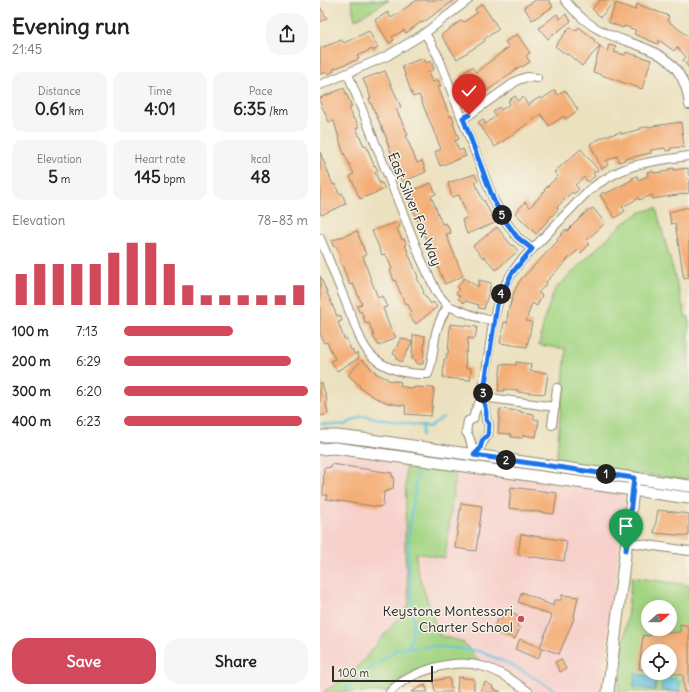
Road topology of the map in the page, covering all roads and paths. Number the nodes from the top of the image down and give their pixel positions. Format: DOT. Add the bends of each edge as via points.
graph roads {
  1 [pos="468,0"];
  2 [pos="565,0"];
  3 [pos="425,33"];
  4 [pos="348,74"];
  5 [pos="537,78"];
  6 [pos="320,85"];
  7 [pos="688,94"];
  8 [pos="689,105"];
  9 [pos="463,118"];
  10 [pos="689,156"];
  11 [pos="320,238"];
  12 [pos="532,249"];
  13 [pos="448,306"];
  14 [pos="494,321"];
  15 [pos="557,388"];
  16 [pos="483,397"];
  17 [pos="555,407"];
  18 [pos="473,418"];
  19 [pos="486,420"];
  20 [pos="552,425"];
  21 [pos="320,436"];
  22 [pos="470,436"];
  23 [pos="485,438"];
  24 [pos="320,449"];
  25 [pos="474,455"];
  26 [pos="634,478"];
  27 [pos="689,486"];
  28 [pos="633,490"];
  29 [pos="689,498"];
  30 [pos="627,542"];
  31 [pos="689,551"];
  32 [pos="390,692"];
  33 [pos="529,692"];
  34 [pos="608,692"];
  1 -- 3 [label="street"];
  2 -- 7 [label="street" via="576,14 592,26 648,49 670,62 681,76"];
  3 -- 4 [label="street" via="387,56"];
  3 -- 9 [label="street" via="438,56"];
  4 -- 6 [label="street"];
  4 -- 13 [label="street, East Silver Fox Way" via="429,278"];
  5 -- 9 [label="street" via="518,80"];
  7 -- 8 [label="street"];
  9 -- 12 [label="street" via="494,201 517,237"];
  10 -- 12 [label="street" via="644,162 606,178 588,191"];
  11 -- 13 [label="street" via="361,340 378,362 391,369 428,374 436,332"];
  12 -- 14 [label="street" via="504,286"];
  13 -- 14 [label="street"];
  14 -- 16 [label="street"];
  15 -- 17 [label="street"];
  16 -- 17 [label="street"];
  16 -- 18 [label="street"];
  16 -- 19 [label="street"];
  17 -- 20 [label="street"];
  18 -- 19 [label="street"];
  18 -- 22 [label="street" via="468,421 466,432"];
  19 -- 23 [label="street" via="489,424 488,435"];
  21 -- 25 [label="street" via="364,439"];
  22 -- 23 [label="street"];
  22 -- 25 [label="street"];
  23 -- 25 [label="street"];
  24 -- 28 [label="street" via="335,448"];
  25 -- 26 [label="street"];
  26 -- 27 [label="street"];
  26 -- 28 [label="street"];
  28 -- 29 [label="street"];
  28 -- 30 [label="street"];
  30 -- 31 [label="street"];
  30 -- 34 [label="street"];
  32 -- 33 [label="street" via="406,679 421,672 463,664 481,666 512,680"];
}
